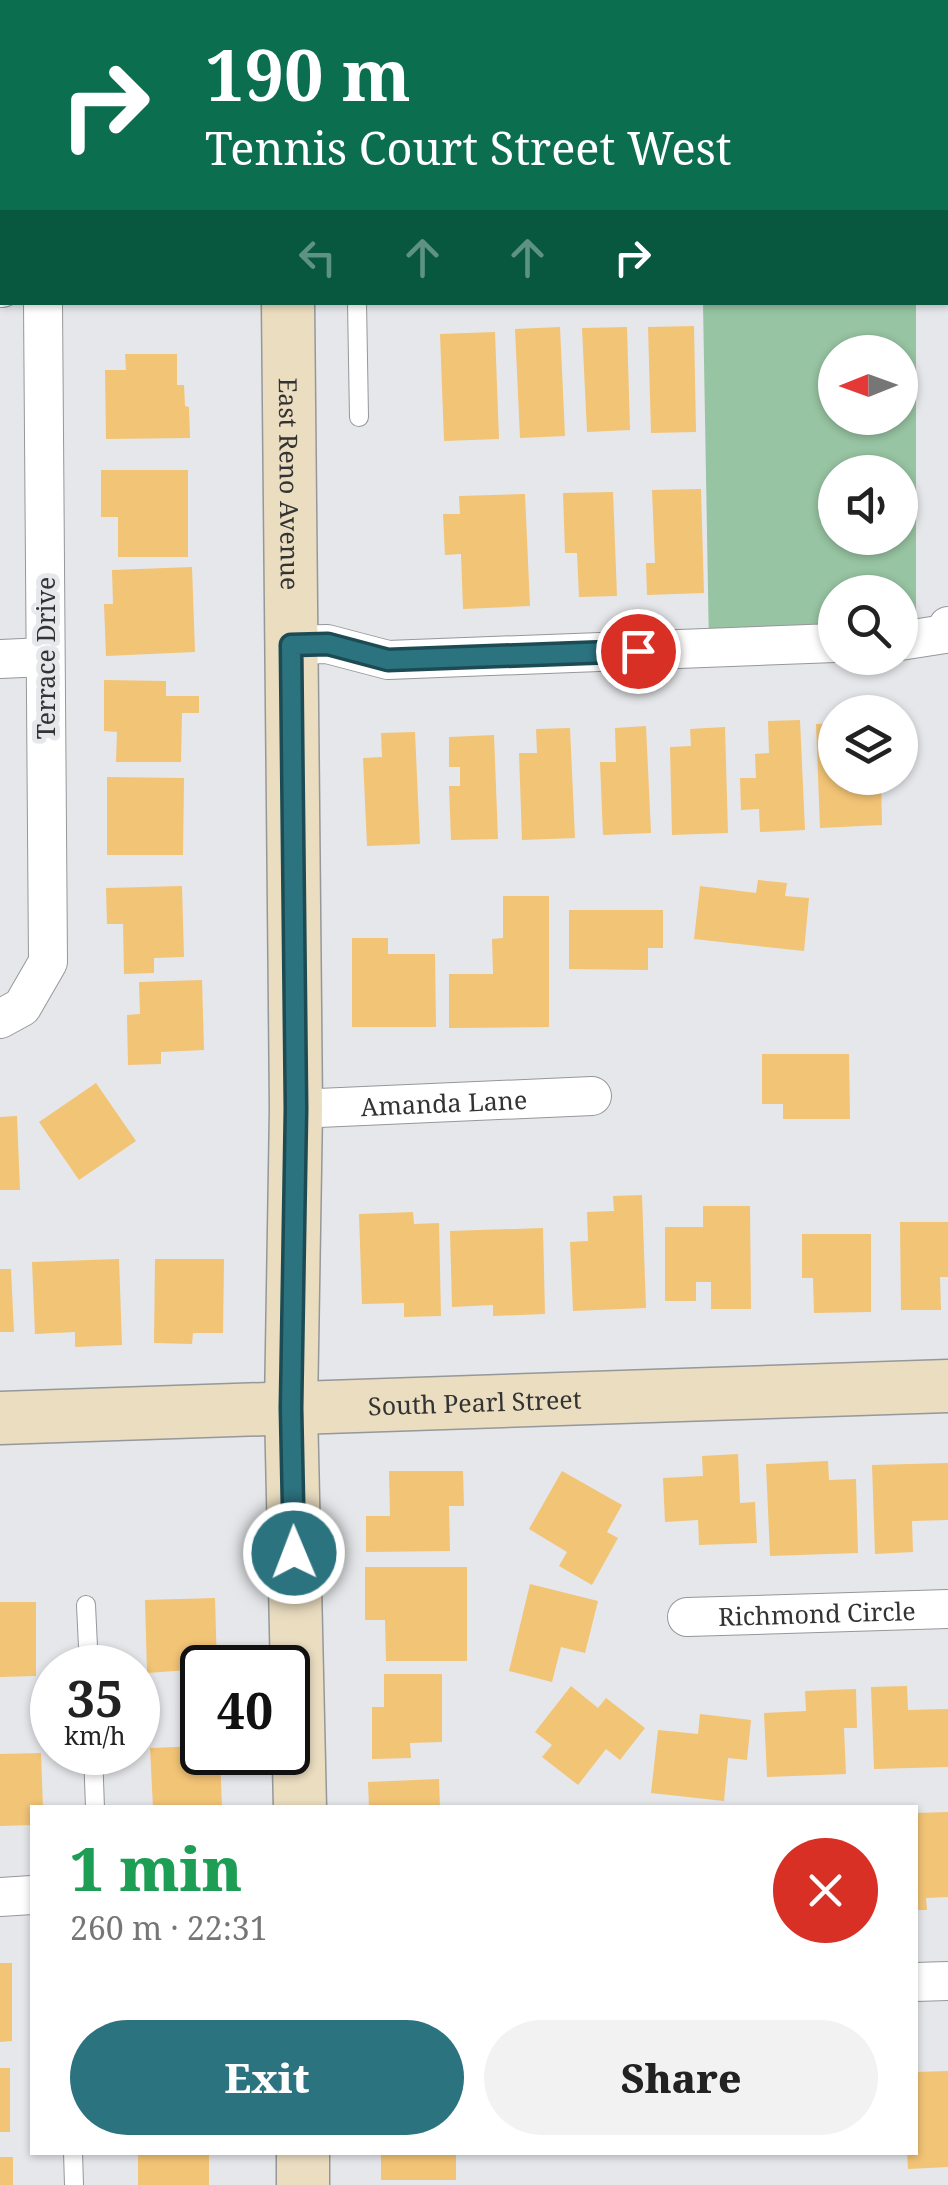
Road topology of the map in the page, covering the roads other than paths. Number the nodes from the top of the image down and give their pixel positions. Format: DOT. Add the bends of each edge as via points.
graph roads {
  1 [pos="43,305"];
  2 [pos="288,305"];
  3 [pos="356,305"];
  4 [pos="359,417"];
  5 [pos="946,630"];
  6 [pos="918,637"];
  7 [pos="291,645"];
  8 [pos="818,645"];
  9 [pos="0,658"];
  10 [pos="45,658"];
  11 [pos="11,1013"];
  12 [pos="592,1096"];
  13 [pos="296,1109"];
  14 [pos="948,1386"];
  15 [pos="291,1408"];
  16 [pos="0,1418"];
  17 [pos="86,1605"];
  18 [pos="948,1609"];
  19 [pos="687,1617"];
  20 [pos="88,1645"];
  21 [pos="93,1775"];
  22 [pos="95,1805"];
  23 [pos="300,1805"];
  24 [pos="0,1896"];
  25 [pos="30,1896"];
  26 [pos="948,1981"];
  27 [pos="918,1982"];
  28 [pos="73,2155"];
  29 [pos="303,2155"];
  30 [pos="74,2185"];
  31 [pos="303,2185"];
  1 -- 10 [label="street, Terrace Drive"];
  2 -- 7 [label="street, East Reno Avenue"];
  3 -- 4 [label="lane"];
  5 -- 6 [label="street"];
  7 -- 8 [label="street" via="328,644 388,660"];
  7 -- 13 [label="street, East Reno Avenue"];
  9 -- 10 [label="street"];
  10 -- 11 [label="street, Terrace Drive" via="48,962"];
  12 -- 13 [label="street, Amanda Lane"];
  13 -- 15 [label="street, East Reno Avenue"];
  14 -- 15 [label="street, South Pearl Street"];
  15 -- 16 [label="street, South Pearl Street"];
  15 -- 23 [label="street, East Reno Avenue"];
  17 -- 20 [label="lane"];
  18 -- 19 [label="street, Richmond Circle"];
  21 -- 22 [label="lane"];
  24 -- 25 [label="street"];
  26 -- 27 [label="street"];
  28 -- 30 [label="lane"];
  29 -- 31 [label="street"];
}
